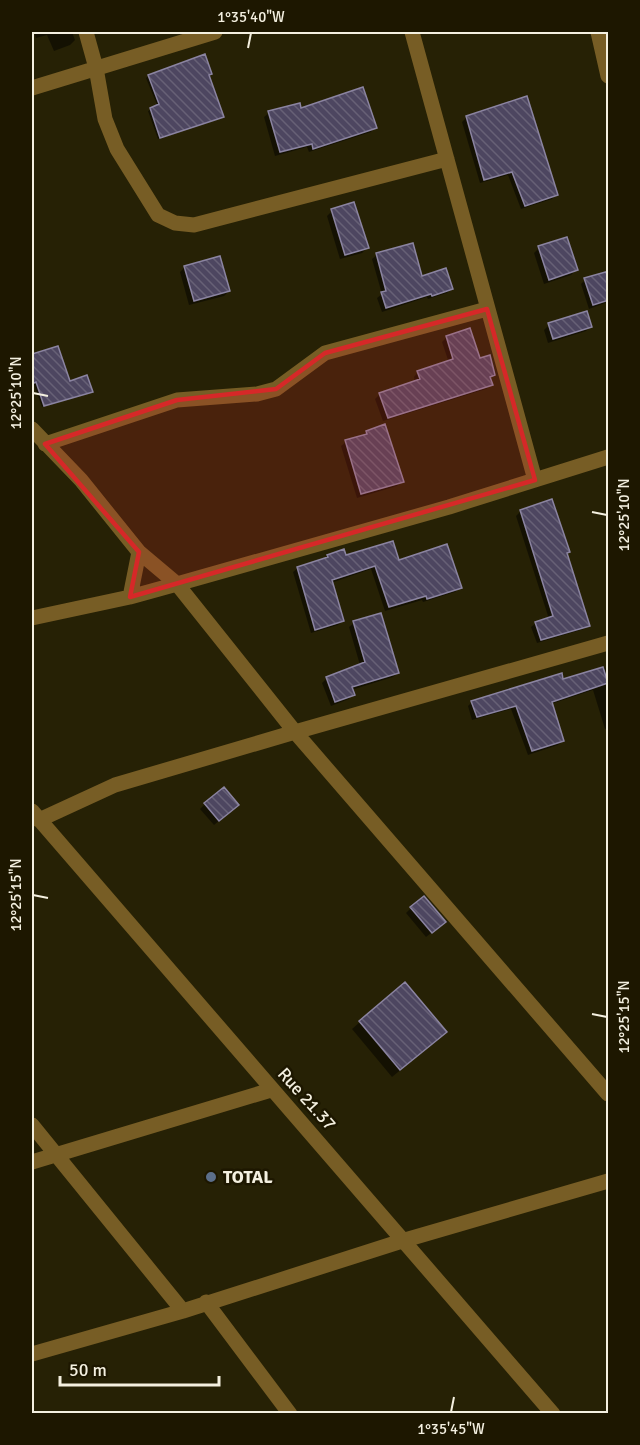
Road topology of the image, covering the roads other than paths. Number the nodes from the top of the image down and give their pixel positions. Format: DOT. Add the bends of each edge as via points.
graph roads {
  1 [pos="86,32"];
  2 [pos="215,32"];
  3 [pos="412,32"];
  4 [pos="598,32"];
  5 [pos="96,68"];
  6 [pos="609,76"];
  7 [pos="32,88"];
  8 [pos="447,159"];
  9 [pos="488,309"];
  10 [pos="32,429"];
  11 [pos="45,444"];
  12 [pos="609,457"];
  13 [pos="535,480"];
  14 [pos="139,552"];
  15 [pos="177,584"];
  16 [pos="130,597"];
  17 [pos="32,618"];
  18 [pos="609,643"];
  19 [pos="295,732"];
  20 [pos="35,816"];
  21 [pos="271,1090"];
  22 [pos="609,1094"];
  23 [pos="32,1125"];
  24 [pos="56,1155"];
  25 [pos="32,1162"];
  26 [pos="609,1180"];
  27 [pos="405,1240"];
  28 [pos="206,1302"];
  29 [pos="183,1311"];
  30 [pos="32,1354"];
  31 [pos="290,1413"];
  32 [pos="553,1413"];
  1 -- 5 [label="street"];
  2 -- 5 [label="street"];
  3 -- 8 [label="street"];
  4 -- 6 [label="street"];
  5 -- 7 [label="street"];
  5 -- 8 [label="street" via="105,119 117,149 158,215 175,224 194,225"];
  8 -- 9 [label="street"];
  9 -- 11 [label="street" via="325,353 267,392 177,400"];
  9 -- 13 [label="street"];
  10 -- 11 [label="street"];
  11 -- 14 [label="street" via="81,480"];
  12 -- 13 [label="street"];
  13 -- 15 [label="street"];
  14 -- 15 [label="street"];
  14 -- 16 [label="street"];
  15 -- 16 [label="street"];
  15 -- 19 [label="street"];
  16 -- 17 [label="street"];
  18 -- 19 [label="street"];
  19 -- 20 [label="street" via="115,785"];
  19 -- 22 [label="street"];
  20 -- 21 [label="street, Rue 21.37"];
  21 -- 24 [label="street"];
  21 -- 27 [label="street, Rue 21.37"];
  23 -- 24 [label="street"];
  24 -- 25 [label="street"];
  24 -- 29 [label="street"];
  26 -- 27 [label="street"];
  27 -- 28 [label="street"];
  27 -- 32 [label="street, Rue 21.37"];
  28 -- 29 [label="street"];
  28 -- 31 [label="street"];
  29 -- 30 [label="street"];
}
